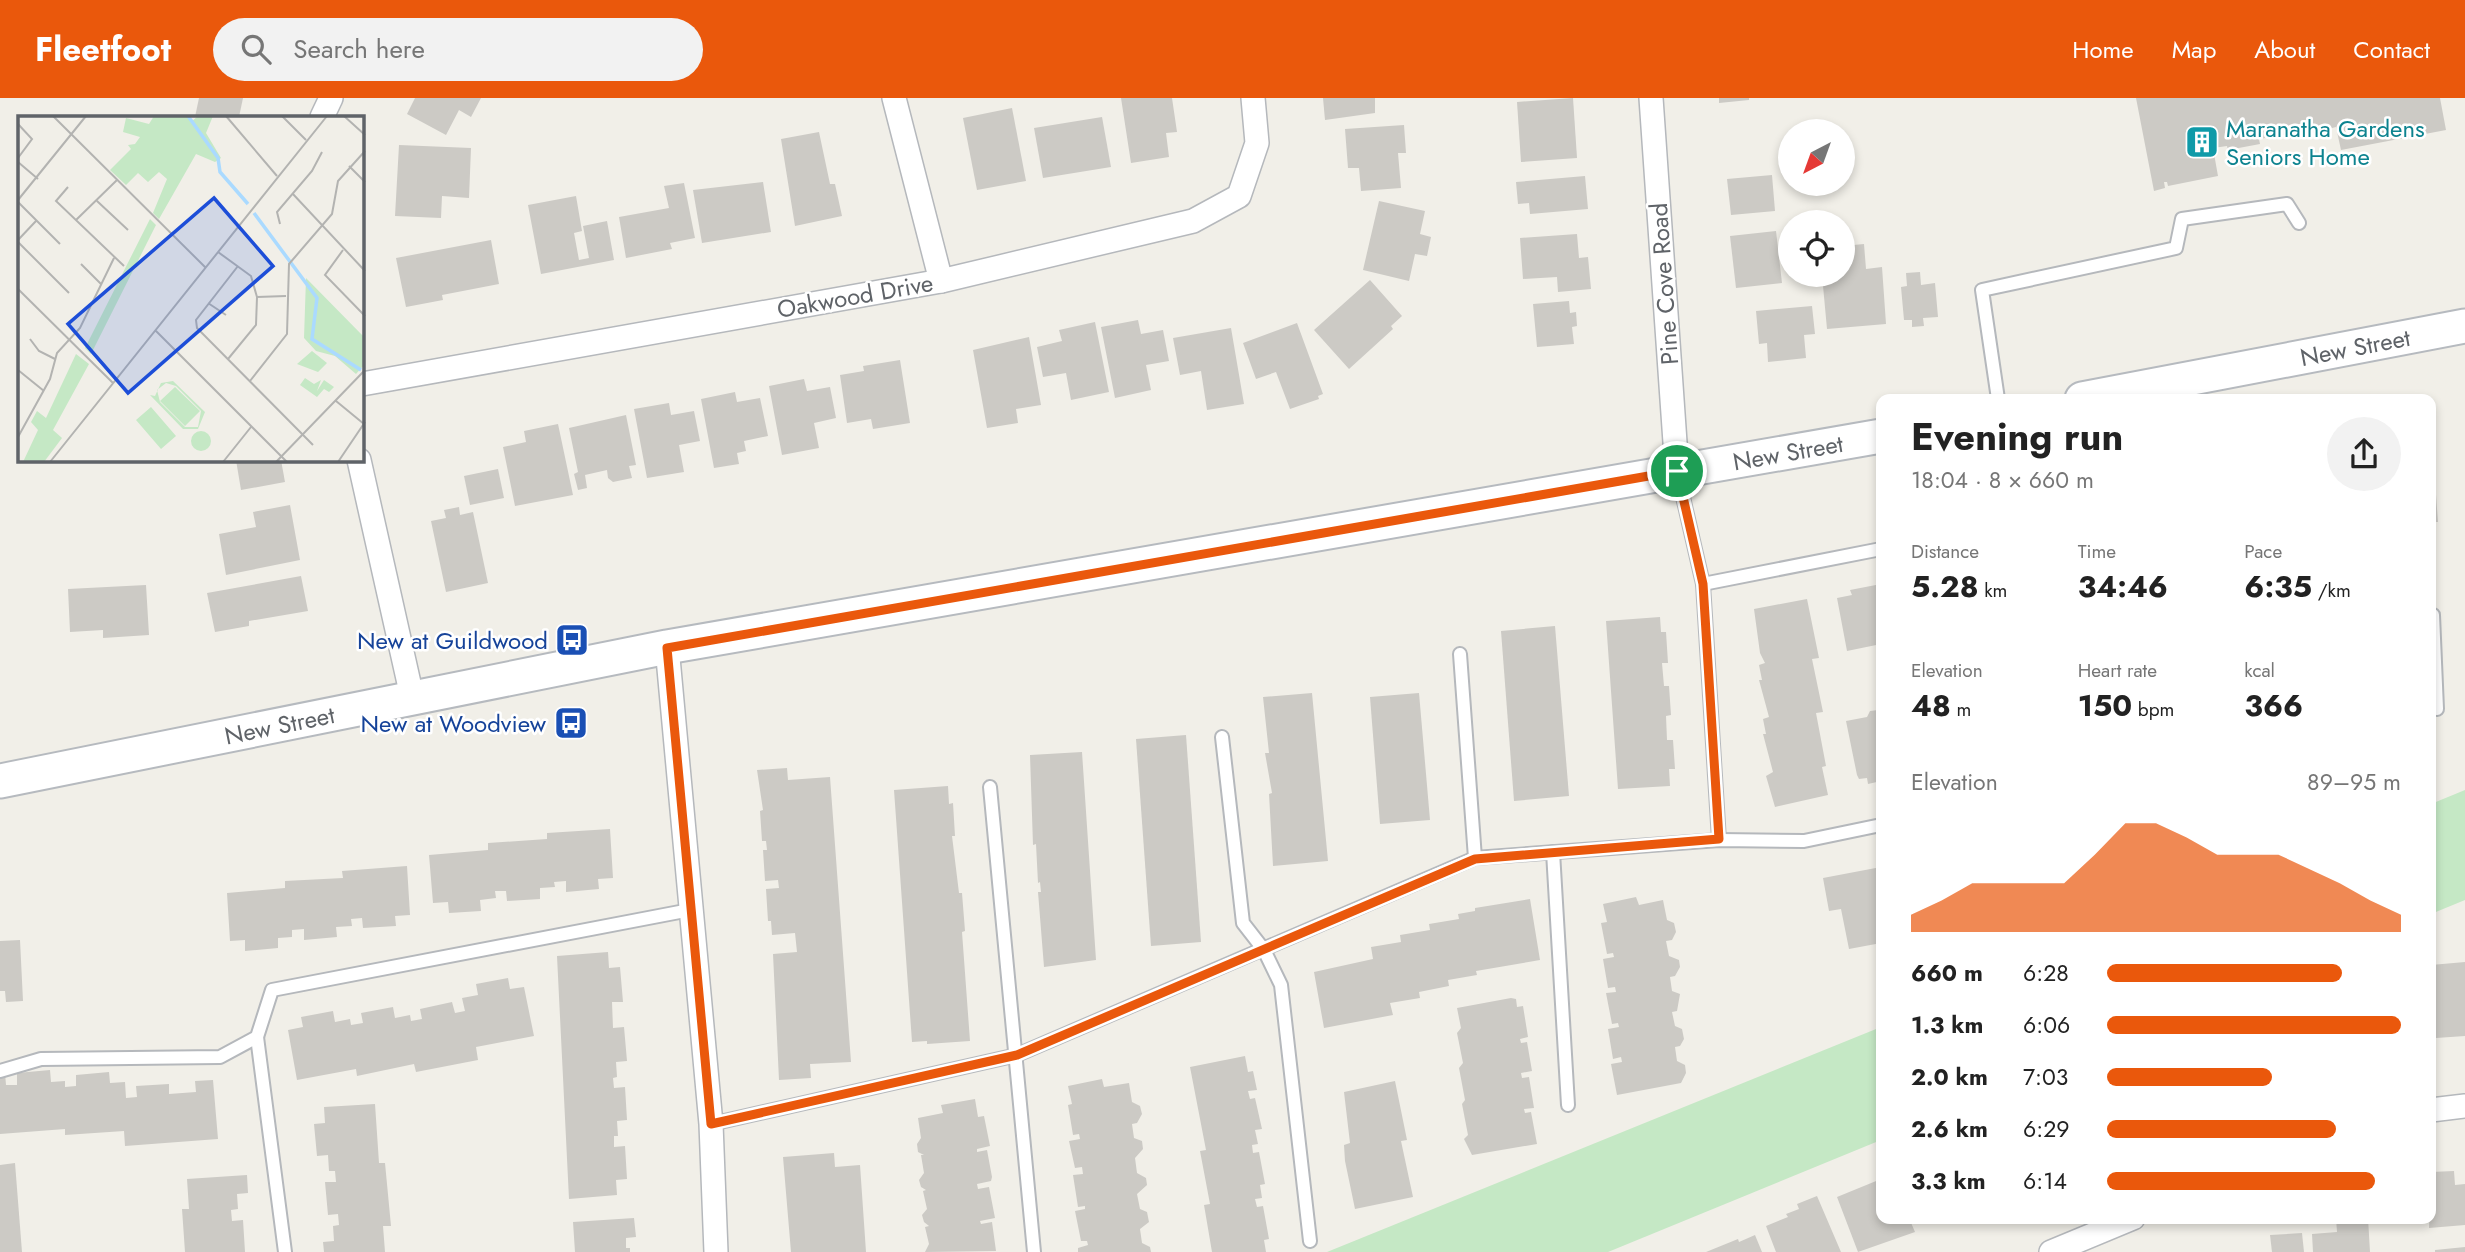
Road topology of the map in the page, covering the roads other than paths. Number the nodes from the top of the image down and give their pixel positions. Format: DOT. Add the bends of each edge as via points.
graph roads {
  1 [pos="331,98"];
  2 [pos="894,98"];
  3 [pos="1253,98"];
  4 [pos="1651,98"];
  5 [pos="322,116"];
  6 [pos="2299,223"];
  7 [pos="942,281"];
  8 [pos="2465,326"];
  9 [pos="364,384"];
  10 [pos="1997,394"];
  11 [pos="2107,394"];
  12 [pos="1876,437"];
  13 [pos="359,462"];
  14 [pos="1677,471"];
  15 [pos="1876,550"];
  16 [pos="1703,584"];
  17 [pos="667,648"];
  18 [pos="1460,654"];
  19 [pos="2436,686"];
  20 [pos="413,701"];
  21 [pos="2437,709"];
  22 [pos="1222,737"];
  23 [pos="0,781"];
  24 [pos="990,787"];
  25 [pos="1876,826"];
  26 [pos="1719,839"];
  27 [pos="1553,852"];
  28 [pos="1475,859"];
  29 [pos="690,910"];
  30 [pos="1264,950"];
  31 [pos="257,1037"];
  32 [pos="1017,1055"];
  33 [pos="0,1071"];
  34 [pos="1568,1105"];
  35 [pos="2465,1106"];
  36 [pos="2436,1109"];
  37 [pos="711,1124"];
  38 [pos="2119,1224"];
  39 [pos="1310,1241"];
  40 [pos="285,1252"];
  41 [pos="716,1252"];
  42 [pos="1034,1252"];
  43 [pos="2052,1252"];
  1 -- 5 [label="street"];
  2 -- 7 [label="street"];
  3 -- 7 [label="street, Oakwood Drive" via="1257,143 1239,197 1193,221"];
  4 -- 14 [label="street, Pine Cove Road"];
  6 -- 10 [label="lane" via="2287,204 2182,219 2176,248 1982,290"];
  7 -- 9 [label="street, Oakwood Drive"];
  8 -- 11 [label="main road, New Street"];
  12 -- 14 [label="main road, New Street"];
  13 -- 20 [label="street"];
  14 -- 16 [label="lane"];
  14 -- 17 [label="main road, New Street"];
  15 -- 16 [label="lane"];
  16 -- 26 [label="lane"];
  17 -- 20 [label="main road, New Street"];
  17 -- 29 [label="street"];
  18 -- 28 [label="lane"];
  19 -- 21 [label="lane"];
  20 -- 23 [label="main road, New Street"];
  22 -- 30 [label="lane" via="1243,923"];
  24 -- 32 [label="lane"];
  25 -- 26 [label="lane" via="1804,841"];
  26 -- 27 [label="lane"];
  27 -- 28 [label="lane"];
  27 -- 34 [label="lane"];
  28 -- 30 [label="lane"];
  29 -- 31 [label="lane" via="272,990"];
  29 -- 37 [label="street"];
  30 -- 32 [label="lane"];
  30 -- 39 [label="lane" via="1281,985"];
  31 -- 33 [label="lane" via="220,1057 41,1059"];
  31 -- 40 [label="lane"];
  32 -- 37 [label="lane"];
  32 -- 42 [label="lane"];
  35 -- 36 [label="street"];
  37 -- 41 [label="street"];
  38 -- 43 [label="street"];
}
